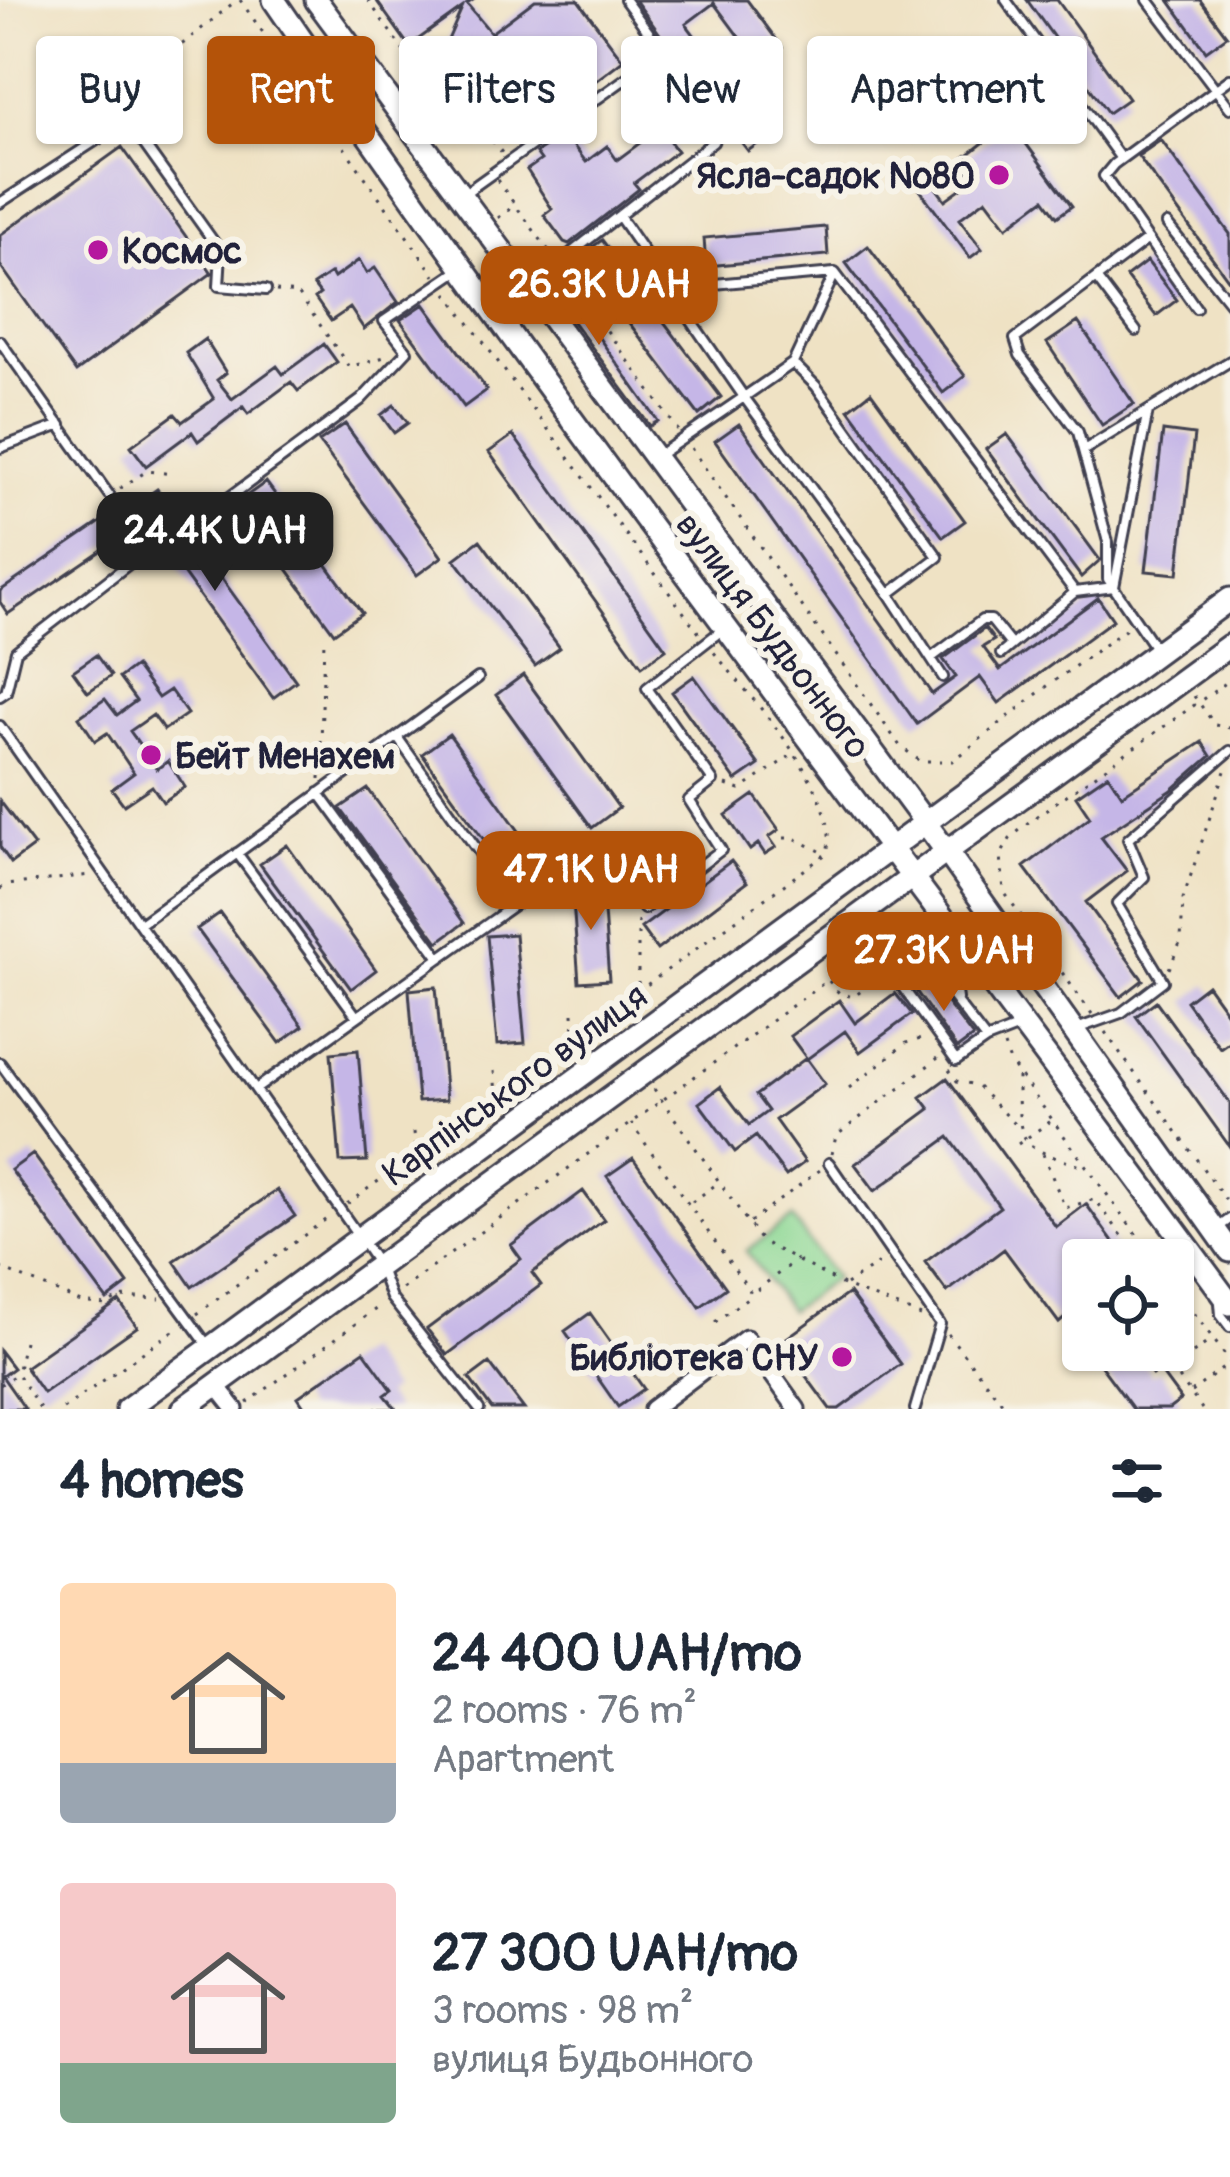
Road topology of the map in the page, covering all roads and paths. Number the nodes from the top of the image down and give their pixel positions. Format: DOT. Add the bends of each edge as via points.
graph roads {
  1 [pos="238,0"];
  2 [pos="274,0"];
  3 [pos="316,0"];
  4 [pos="368,0"];
  5 [pos="625,0"];
  6 [pos="1006,0"];
  7 [pos="1148,0"];
  8 [pos="183,44"];
  9 [pos="1230,80"];
  10 [pos="621,82"];
  11 [pos="1216,90"];
  12 [pos="1230,108"];
  13 [pos="91,144"];
  14 [pos="144,144"];
  15 [pos="1121,159"];
  16 [pos="510,163"];
  17 [pos="493,174"];
  18 [pos="461,196"];
  19 [pos="0,203"];
  20 [pos="515,205"];
  21 [pos="619,216"];
  22 [pos="1167,224"];
  23 [pos="484,228"];
  24 [pos="1148,239"];
  25 [pos="558,263"];
  26 [pos="462,268"];
  27 [pos="836,273"];
  28 [pos="1096,278"];
  29 [pos="440,283"];
  30 [pos="528,287"];
  31 [pos="670,288"];
  32 [pos="266,290"];
  33 [pos="1230,303"];
  34 [pos="1196,308"];
  35 [pos="1136,331"];
  36 [pos="0,341"];
  37 [pos="407,351"];
  38 [pos="1230,361"];
  39 [pos="794,363"];
  40 [pos="745,397"];
  41 [pos="1148,411"];
  42 [pos="62,425"];
  43 [pos="683,437"];
  44 [pos="0,448"];
  45 [pos="1084,450"];
  46 [pos="655,458"];
  47 [pos="173,474"];
  48 [pos="109,495"];
  49 [pos="223,502"];
  50 [pos="147,550"];
  51 [pos="1114,587"];
  52 [pos="1075,592"];
  53 [pos="889,594"];
  54 [pos="1230,599"];
  55 [pos="1137,622"];
  56 [pos="724,627"];
  57 [pos="324,639"];
  58 [pos="706,642"];
  59 [pos="1011,645"];
  60 [pos="1230,645"];
  61 [pos="1157,652"];
  62 [pos="1001,654"];
  63 [pos="931,658"];
  64 [pos="943,676"];
  65 [pos="478,679"];
  66 [pos="1182,680"];
  67 [pos="1230,680"];
  68 [pos="0,696"];
  69 [pos="1199,703"];
  70 [pos="1215,725"];
  71 [pos="0,726"];
  72 [pos="1230,728"];
  73 [pos="397,737"];
  74 [pos="1223,737"];
  75 [pos="1230,752"];
  76 [pos="793,754"];
  77 [pos="713,781"];
  78 [pos="319,793"];
  79 [pos="925,823"];
  80 [pos="784,838"];
  81 [pos="892,848"];
  82 [pos="946,852"];
  83 [pos="237,853"];
  84 [pos="826,854"];
  85 [pos="104,873"];
  86 [pos="913,876"];
  87 [pos="0,889"];
  88 [pos="638,901"];
  89 [pos="516,904"];
  90 [pos="140,924"];
  91 [pos="931,939"];
  92 [pos="940,939"];
  93 [pos="440,958"];
  94 [pos="828,980"];
  95 [pos="1163,981"];
  96 [pos="638,991"];
  97 [pos="573,1013"];
  98 [pos="357,1017"];
  99 [pos="1097,1022"];
  100 [pos="1024,1025"];
  101 [pos="1071,1031"];
  102 [pos="1000,1034"];
  103 [pos="574,1037"];
  104 [pos="986,1040"];
  105 [pos="939,1057"];
  106 [pos="0,1063"];
  107 [pos="494,1070"];
  108 [pos="644,1073"];
  109 [pos="1018,1074"];
  110 [pos="849,1088"];
  111 [pos="256,1089"];
  112 [pos="496,1094"];
  113 [pos="660,1100"];
  114 [pos="1052,1120"];
  115 [pos="630,1122"];
  116 [pos="1018,1128"];
  117 [pos="414,1132"];
  118 [pos="1025,1139"];
  119 [pos="1018,1144"];
  120 [pos="416,1153"];
  121 [pos="1043,1154"];
  122 [pos="829,1163"];
  123 [pos="1088,1168"];
  124 [pos="719,1182"];
  125 [pos="689,1204"];
  126 [pos="1230,1206"];
  127 [pos="340,1209"];
  128 [pos="748,1223"];
  129 [pos="1222,1224"];
  130 [pos="360,1238"];
  131 [pos="1125,1239"];
  132 [pos="1140,1239"];
  133 [pos="1230,1251"];
  134 [pos="892,1254"];
  135 [pos="797,1258"];
  136 [pos="379,1266"];
  137 [pos="0,1268"];
  138 [pos="845,1286"];
  139 [pos="752,1294"];
  140 [pos="1225,1297"];
  141 [pos="391,1298"];
  142 [pos="174,1299"];
  143 [pos="1194,1313"];
  144 [pos="189,1319"];
  145 [pos="715,1322"];
  146 [pos="940,1324"];
  147 [pos="1230,1327"];
  148 [pos="1213,1339"];
  149 [pos="23,1341"];
  150 [pos="210,1348"];
  151 [pos="1194,1352"];
  152 [pos="1230,1362"];
  153 [pos="1174,1371"];
  154 [pos="16,1374"];
  155 [pos="1180,1379"];
  156 [pos="0,1385"];
  157 [pos="216,1385"];
  158 [pos="1171,1387"];
  159 [pos="1190,1393"];
  160 [pos="40,1409"];
  161 [pos="63,1409"];
  162 [pos="127,1409"];
  163 [pos="182,1409"];
  164 [pos="237,1409"];
  165 [pos="479,1409"];
  166 [pos="652,1409"];
  167 [pos="797,1409"];
  168 [pos="915,1409"];
  169 [pos="1007,1409"];
  170 [pos="1202,1409"];
  1 -- 8 [label="path"];
  1 -- 29 [label="path"];
  2 -- 26 [label="main road, вулиця Будьонного"];
  3 -- 18 [label="main road, вулиця Будьонного"];
  4 -- 16 [label="path" via="403,50 421,54"];
  5 -- 21 [label="lane" via="718,129 713,142"];
  6 -- 15 [label="lane"];
  7 -- 11 [label="lane"];
  9 -- 11 [label="lane"];
  10 -- 16 [label="lane"];
  11 -- 12 [label="lane"];
  11 -- 15 [label="lane"];
  13 -- 19 [label="lane"];
  14 -- 32 [label="lane" via="221,252 219,286"];
  15 -- 24 [label="lane" via="1104,176"];
  16 -- 17 [label="lane"];
  17 -- 18 [label="lane"];
  17 -- 20 [label="path"];
  18 -- 23 [label="main road, вулиця Будьонного"];
  20 -- 23 [label="path"];
  20 -- 25 [label="path"];
  21 -- 25 [label="lane"];
  21 -- 31 [label="lane"];
  22 -- 33 [label="lane"];
  23 -- 30 [label="main road, вулиця Будьонного"];
  24 -- 28 [label="lane"];
  24 -- 34 [label="lane"];
  25 -- 30 [label="lane"];
  25 -- 43 [label="path"];
  26 -- 29 [label="lane"];
  26 -- 56 [label="main road, вулиця Будьонного"];
  27 -- 31 [label="lane"];
  27 -- 39 [label="lane"];
  27 -- 52 [label="lane"];
  28 -- 35 [label="lane"];
  28 -- 45 [label="lane" via="1015,339"];
  29 -- 37 [label="lane" via="384,321"];
  29 -- 58 [label="path"];
  30 -- 46 [label="main road, вулиця Будьонного"];
  31 -- 40 [label="lane"];
  32 -- 37 [label="path" via="298,293 349,367"];
  36 -- 42 [label="lane"];
  37 -- 49 [label="lane" via="361,400"];
  38 -- 41 [label="lane"];
  39 -- 40 [label="lane"];
  39 -- 53 [label="lane" via="938,557"];
  40 -- 43 [label="lane"];
  40 -- 53 [label="lane"];
  41 -- 45 [label="lane"];
  41 -- 51 [label="lane"];
  42 -- 44 [label="lane"];
  42 -- 48 [label="lane"];
  43 -- 46 [label="lane"];
  43 -- 55 [label="path" via="900,746 920,761 953,761"];
  45 -- 51 [label="lane"];
  46 -- 79 [label="main road, вулиця Будьонного"];
  47 -- 48 [label="path" via="147,471"];
  50 -- 68 [label="lane" via="16,651"];
  51 -- 52 [label="lane"];
  51 -- 55 [label="lane"];
  52 -- 59 [label="lane"];
  53 -- 63 [label="lane"];
  54 -- 61 [label="main road, Карпінського вулиця"];
  55 -- 61 [label="lane"];
  56 -- 58 [label="lane"];
  56 -- 81 [label="main road, вулиця Будьонного"];
  57 -- 78 [label="path"];
  58 -- 76 [label="path"];
  58 -- 77 [label="lane" via="647,688"];
  59 -- 62 [label="lane"];
  59 -- 63 [label="lane" via="982,620"];
  60 -- 66 [label="main road, Карпінського вулиця"];
  61 -- 79 [label="main road, Карпінського вулиця"];
  63 -- 64 [label="lane"];
  65 -- 73 [label="lane"];
  66 -- 69 [label="path"];
  66 -- 82 [label="main road, Карпінського вулиця"];
  67 -- 69 [label="path"];
  69 -- 70 [label="path"];
  69 -- 99 [label="path" via="1031,820 1001,855 1004,892"];
  70 -- 72 [label="path"];
  70 -- 74 [label="path"];
  71 -- 85 [label="lane"];
  73 -- 78 [label="lane"];
  73 -- 89 [label="lane"];
  75 -- 95 [label="path" via="1183,898 1181,941"];
  75 -- 95 [label="lane" via="1128,839 1144,877 1117,904"];
  76 -- 77 [label="path" via="740,790"];
  76 -- 84 [label="path" via="829,818"];
  77 -- 88 [label="lane" via="689,800 721,850 644,909"];
  78 -- 83 [label="lane"];
  78 -- 93 [label="lane"];
  79 -- 81 [label="main road, Карпінського вулиця"];
  79 -- 82 [label="main road, вулиця Будьонного"];
  80 -- 84 [label="path"];
  81 -- 86 [label="main road, вулиця Будьонного"];
  81 -- 130 [label="main road, Карпінського вулиця"];
  82 -- 86 [label="main road, Карпінського вулиця"];
  82 -- 101 [label="main road, вулиця Будьонного"];
  83 -- 90 [label="lane"];
  83 -- 98 [label="lane"];
  84 -- 96 [label="path"];
  85 -- 87 [label="path"];
  85 -- 90 [label="lane"];
  86 -- 100 [label="main road, вулиця Будьонного"];
  86 -- 108 [label="main road, Карпінського вулиця"];
  88 -- 89 [label="lane" via="597,846"];
  88 -- 96 [label="path"];
  89 -- 93 [label="lane"];
  90 -- 111 [label="lane"];
  91 -- 92 [label="path"];
  91 -- 94 [label="path" via="887,937"];
  91 -- 94 [label="path" via="853,997"];
  93 -- 98 [label="lane"];
  94 -- 113 [label="path"];
  95 -- 99 [label="lane"];
  96 -- 103 [label="path"];
  97 -- 103 [label="path"];
  98 -- 111 [label="lane"];
  99 -- 101 [label="lane"];
  99 -- 126 [label="path"];
  100 -- 102 [label="lane"];
  100 -- 140 [label="main road, вулиця Будьонного"];
  101 -- 129 [label="main road, вулиця Будьонного"];
  102 -- 104 [label="lane"];
  102 -- 109 [label="path"];
  103 -- 112 [label="path"];
  104 -- 104 [label="lane" via="936,956 898,981 956,1061"];
  105 -- 110 [label="path" via="924,1035"];
  105 -- 116 [label="path"];
  105 -- 122 [label="path" via="836,1136"];
  106 -- 142 [label="lane"];
  107 -- 112 [label="path"];
  108 -- 113 [label="path"];
  108 -- 136 [label="main road, Карпінського вулиця"];
  109 -- 114 [label="path"];
  109 -- 116 [label="path"];
  111 -- 127 [label="lane"];
  112 -- 120 [label="path"];
  113 -- 115 [label="path"];
  113 -- 124 [label="path"];
  114 -- 118 [label="path"];
  114 -- 123 [label="path"];
  115 -- 125 [label="path"];
  115 -- 141 [label="path"];
  116 -- 118 [label="path"];
  117 -- 120 [label="path"];
  118 -- 119 [label="path"];
  118 -- 121 [label="path"];
  120 -- 127 [label="path"];
  121 -- 123 [label="path"];
  121 -- 131 [label="path" via="1065,1208 1095,1199"];
  122 -- 128 [label="path"];
  122 -- 134 [label="lane"];
  123 -- 132 [label="path"];
  124 -- 125 [label="path"];
  124 -- 128 [label="path"];
  125 -- 139 [label="path"];
  127 -- 130 [label="lane"];
  127 -- 144 [label="path"];
  128 -- 135 [label="path" via="761,1240"];
  129 -- 133 [label="main road, вулиця Будьонного"];
  130 -- 136 [label="lane"];
  130 -- 150 [label="main road, Карпінського вулиця"];
  134 -- 138 [label="path"];
  134 -- 146 [label="lane"];
  135 -- 138 [label="path"];
  135 -- 139 [label="path"];
  136 -- 141 [label="lane"];
  136 -- 157 [label="main road, Карпінського вулиця"];
  137 -- 142 [label="path" via="81,1302"];
  138 -- 146 [label="path"];
  139 -- 145 [label="path"];
  140 -- 147 [label="lane" via="1221,1315"];
  141 -- 164 [label="path"];
  141 -- 165 [label="lane"];
  142 -- 144 [label="lane"];
  143 -- 148 [label="path"];
  144 -- 150 [label="lane"];
  144 -- 161 [label="path"];
  146 -- 168 [label="lane"];
  146 -- 169 [label="path"];
  148 -- 151 [label="path"];
  148 -- 152 [label="path"];
  149 -- 154 [label="path"];
  150 -- 162 [label="main road, Карпінського вулиця"];
  152 -- 159 [label="path"];
  153 -- 155 [label="path"];
  154 -- 156 [label="path"];
  154 -- 160 [label="path"];
  155 -- 158 [label="path"];
  155 -- 159 [label="path"];
  157 -- 163 [label="main road, Карпінського вулиця"];
  157 -- 164 [label="street"];
  159 -- 170 [label="path"];
  166 -- 167 [label="street" via="746,1338"];
}
